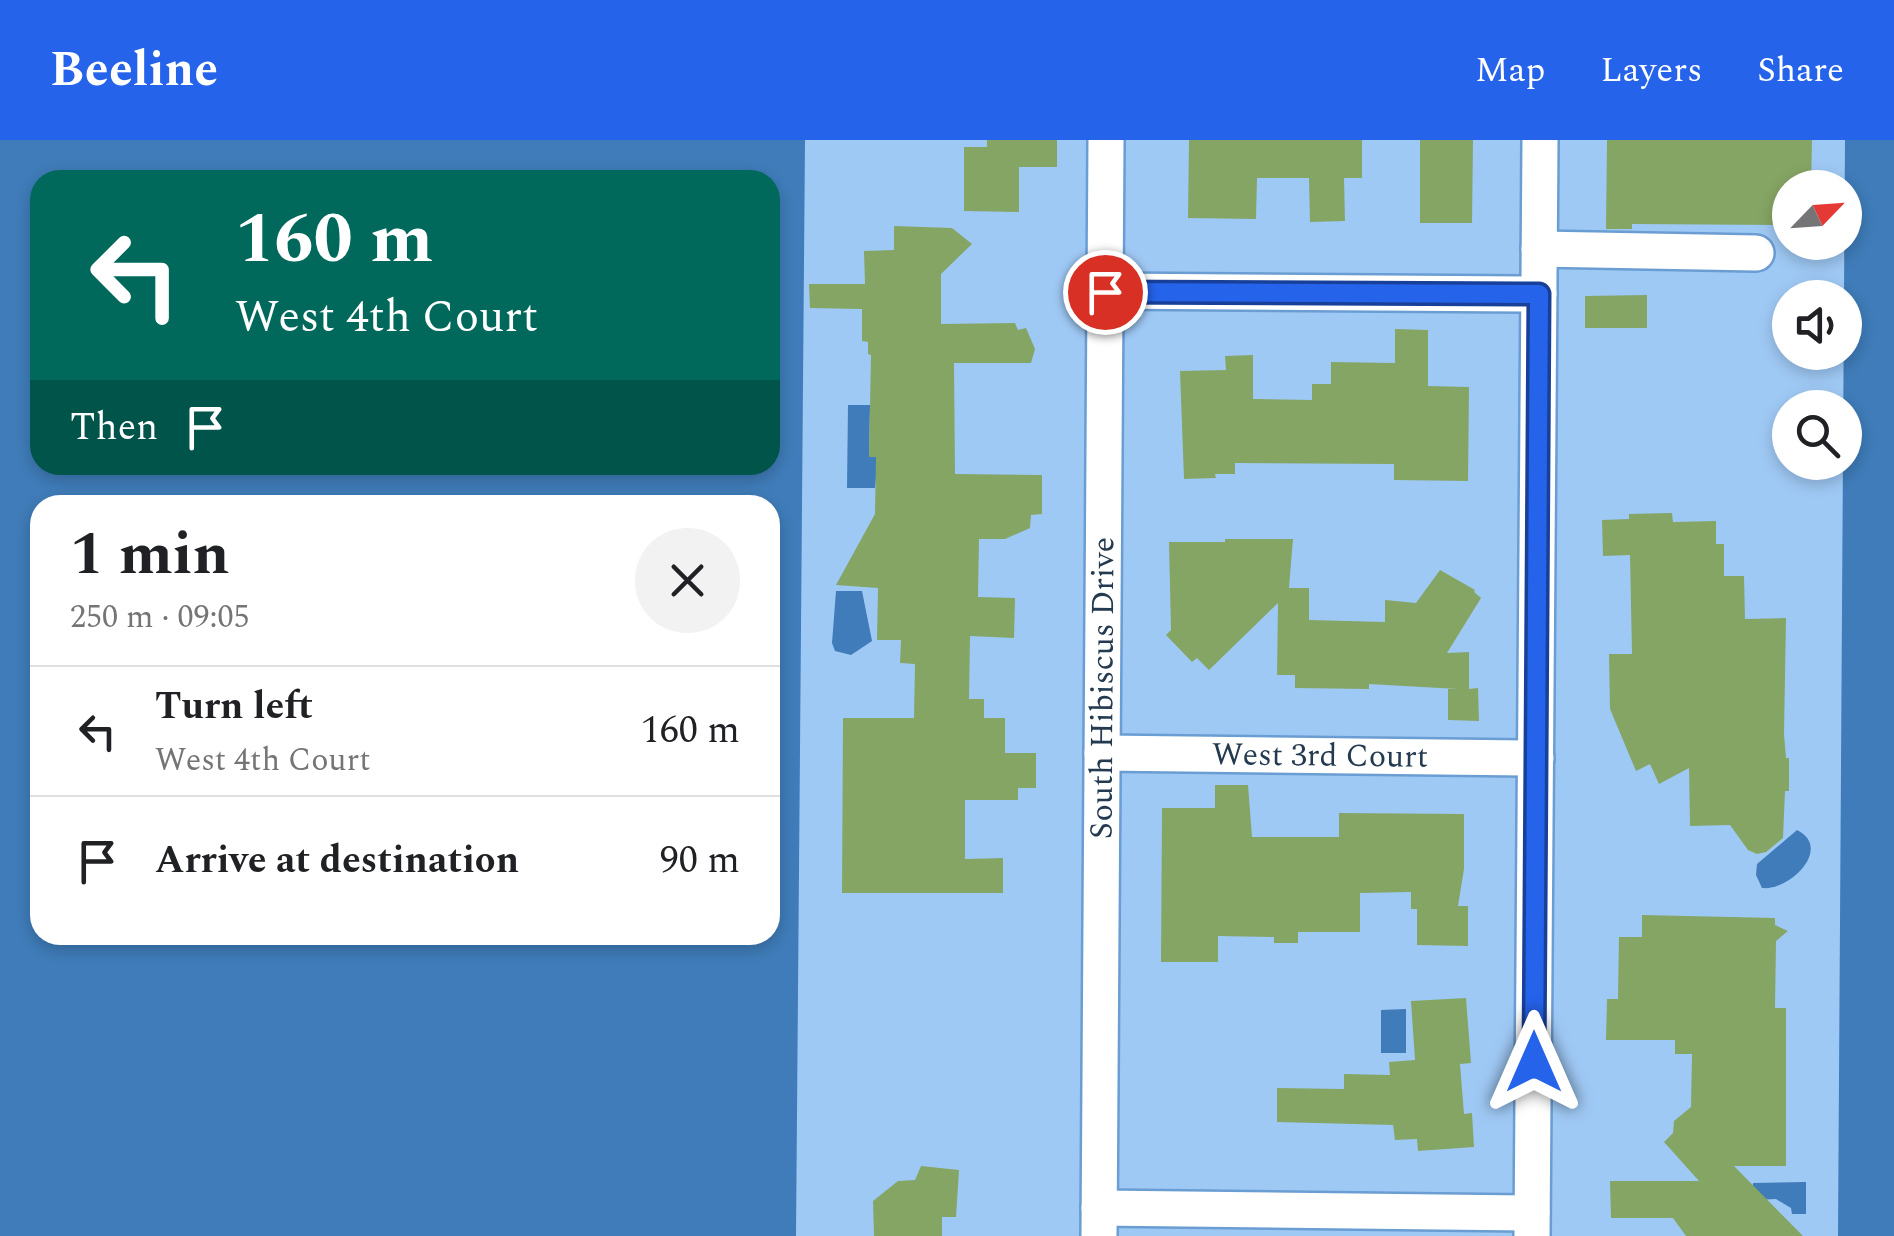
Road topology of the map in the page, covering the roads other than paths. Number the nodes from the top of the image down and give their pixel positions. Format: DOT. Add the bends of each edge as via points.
graph roads {
  1 [pos="1106,140"];
  2 [pos="1540,140"];
  3 [pos="1539,249"];
  4 [pos="1756,253"];
  5 [pos="1105,292"];
  6 [pos="1539,294"];
  7 [pos="1102,753"];
  8 [pos="1536,758"];
  9 [pos="1099,1222"];
  10 [pos="1532,1224"];
  1 -- 5 [label="street, South Hibiscus Drive"];
  2 -- 3 [label="street"];
  3 -- 4 [label="street"];
  3 -- 6 [label="street"];
  5 -- 6 [label="street"];
  5 -- 7 [label="street, South Hibiscus Drive"];
  6 -- 8 [label="street"];
  7 -- 8 [label="street, West 3rd Court"];
  7 -- 9 [label="street, South Hibiscus Drive"];
  8 -- 10 [label="street"];
  9 -- 10 [label="street"];
}
